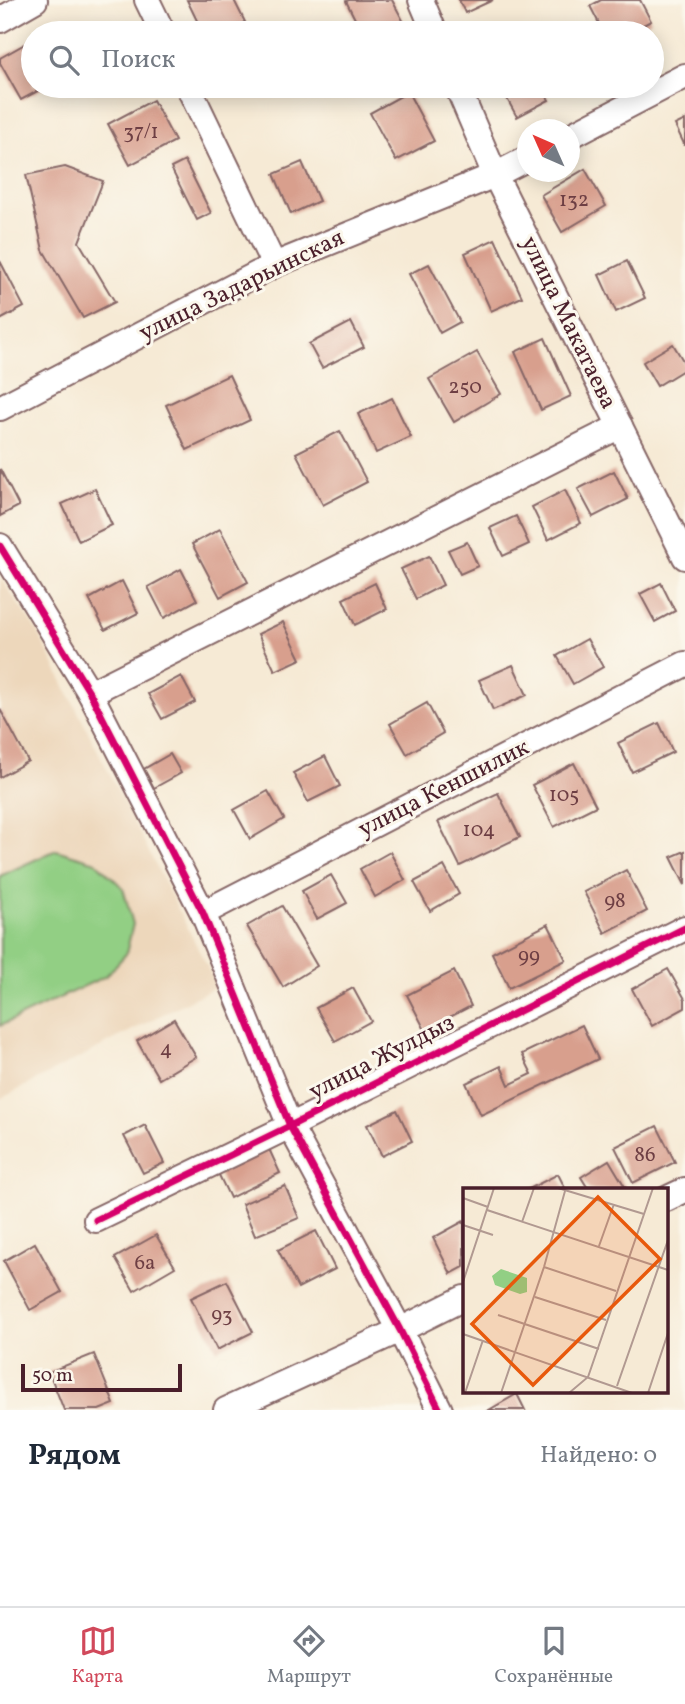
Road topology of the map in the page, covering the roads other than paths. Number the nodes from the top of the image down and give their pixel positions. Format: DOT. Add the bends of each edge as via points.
graph roads {
  1 [pos="36,0"];
  2 [pos="147,0"];
  3 [pos="421,0"];
  4 [pos="0,20"];
  5 [pos="157,21"];
  6 [pos="430,21"];
  7 [pos="685,76"];
  8 [pos="664,87"];
  9 [pos="194,98"];
  10 [pos="462,98"];
  11 [pos="642,98"];
  12 [pos="580,130"];
  13 [pos="517,163"];
  14 [pos="495,175"];
  15 [pos="274,265"];
  16 [pos="0,408"];
  17 [pos="620,426"];
  18 [pos="0,546"];
  19 [pos="685,557"];
  20 [pos="685,664"];
  21 [pos="90,693"];
  22 [pos="203,913"];
  23 [pos="685,928"];
  24 [pos="290,1126"];
  25 [pos="685,1190"];
  26 [pos="668,1198"];
  27 [pos="96,1220"];
  28 [pos="463,1298"];
  29 [pos="400,1330"];
  30 [pos="226,1410"];
  31 [pos="440,1410"];
  1 -- 4 [label="street"];
  2 -- 5 [label="street"];
  3 -- 6 [label="street"];
  7 -- 8 [label="street"];
  9 -- 15 [label="street"];
  10 -- 14 [label="street, улица Макатаева"];
  11 -- 12 [label="street"];
  13 -- 14 [label="street, улица Задарьинская"];
  14 -- 15 [label="street, улица Задарьинская"];
  14 -- 17 [label="street, улица Макатаева"];
  15 -- 16 [label="street, улица Задарьинская"];
  17 -- 19 [label="street, улица Макатаева"];
  17 -- 21 [label="street"];
  18 -- 21 [label="street"];
  20 -- 22 [label="street, улица Кеншилик"];
  21 -- 22 [label="street"];
  22 -- 24 [label="street"];
  23 -- 24 [label="street, улица Жулдыз"];
  24 -- 27 [label="street, улица Жулдыз"];
  24 -- 29 [label="street"];
  25 -- 26 [label="street"];
  28 -- 29 [label="street"];
  29 -- 30 [label="street"];
  29 -- 31 [label="street"];
}
